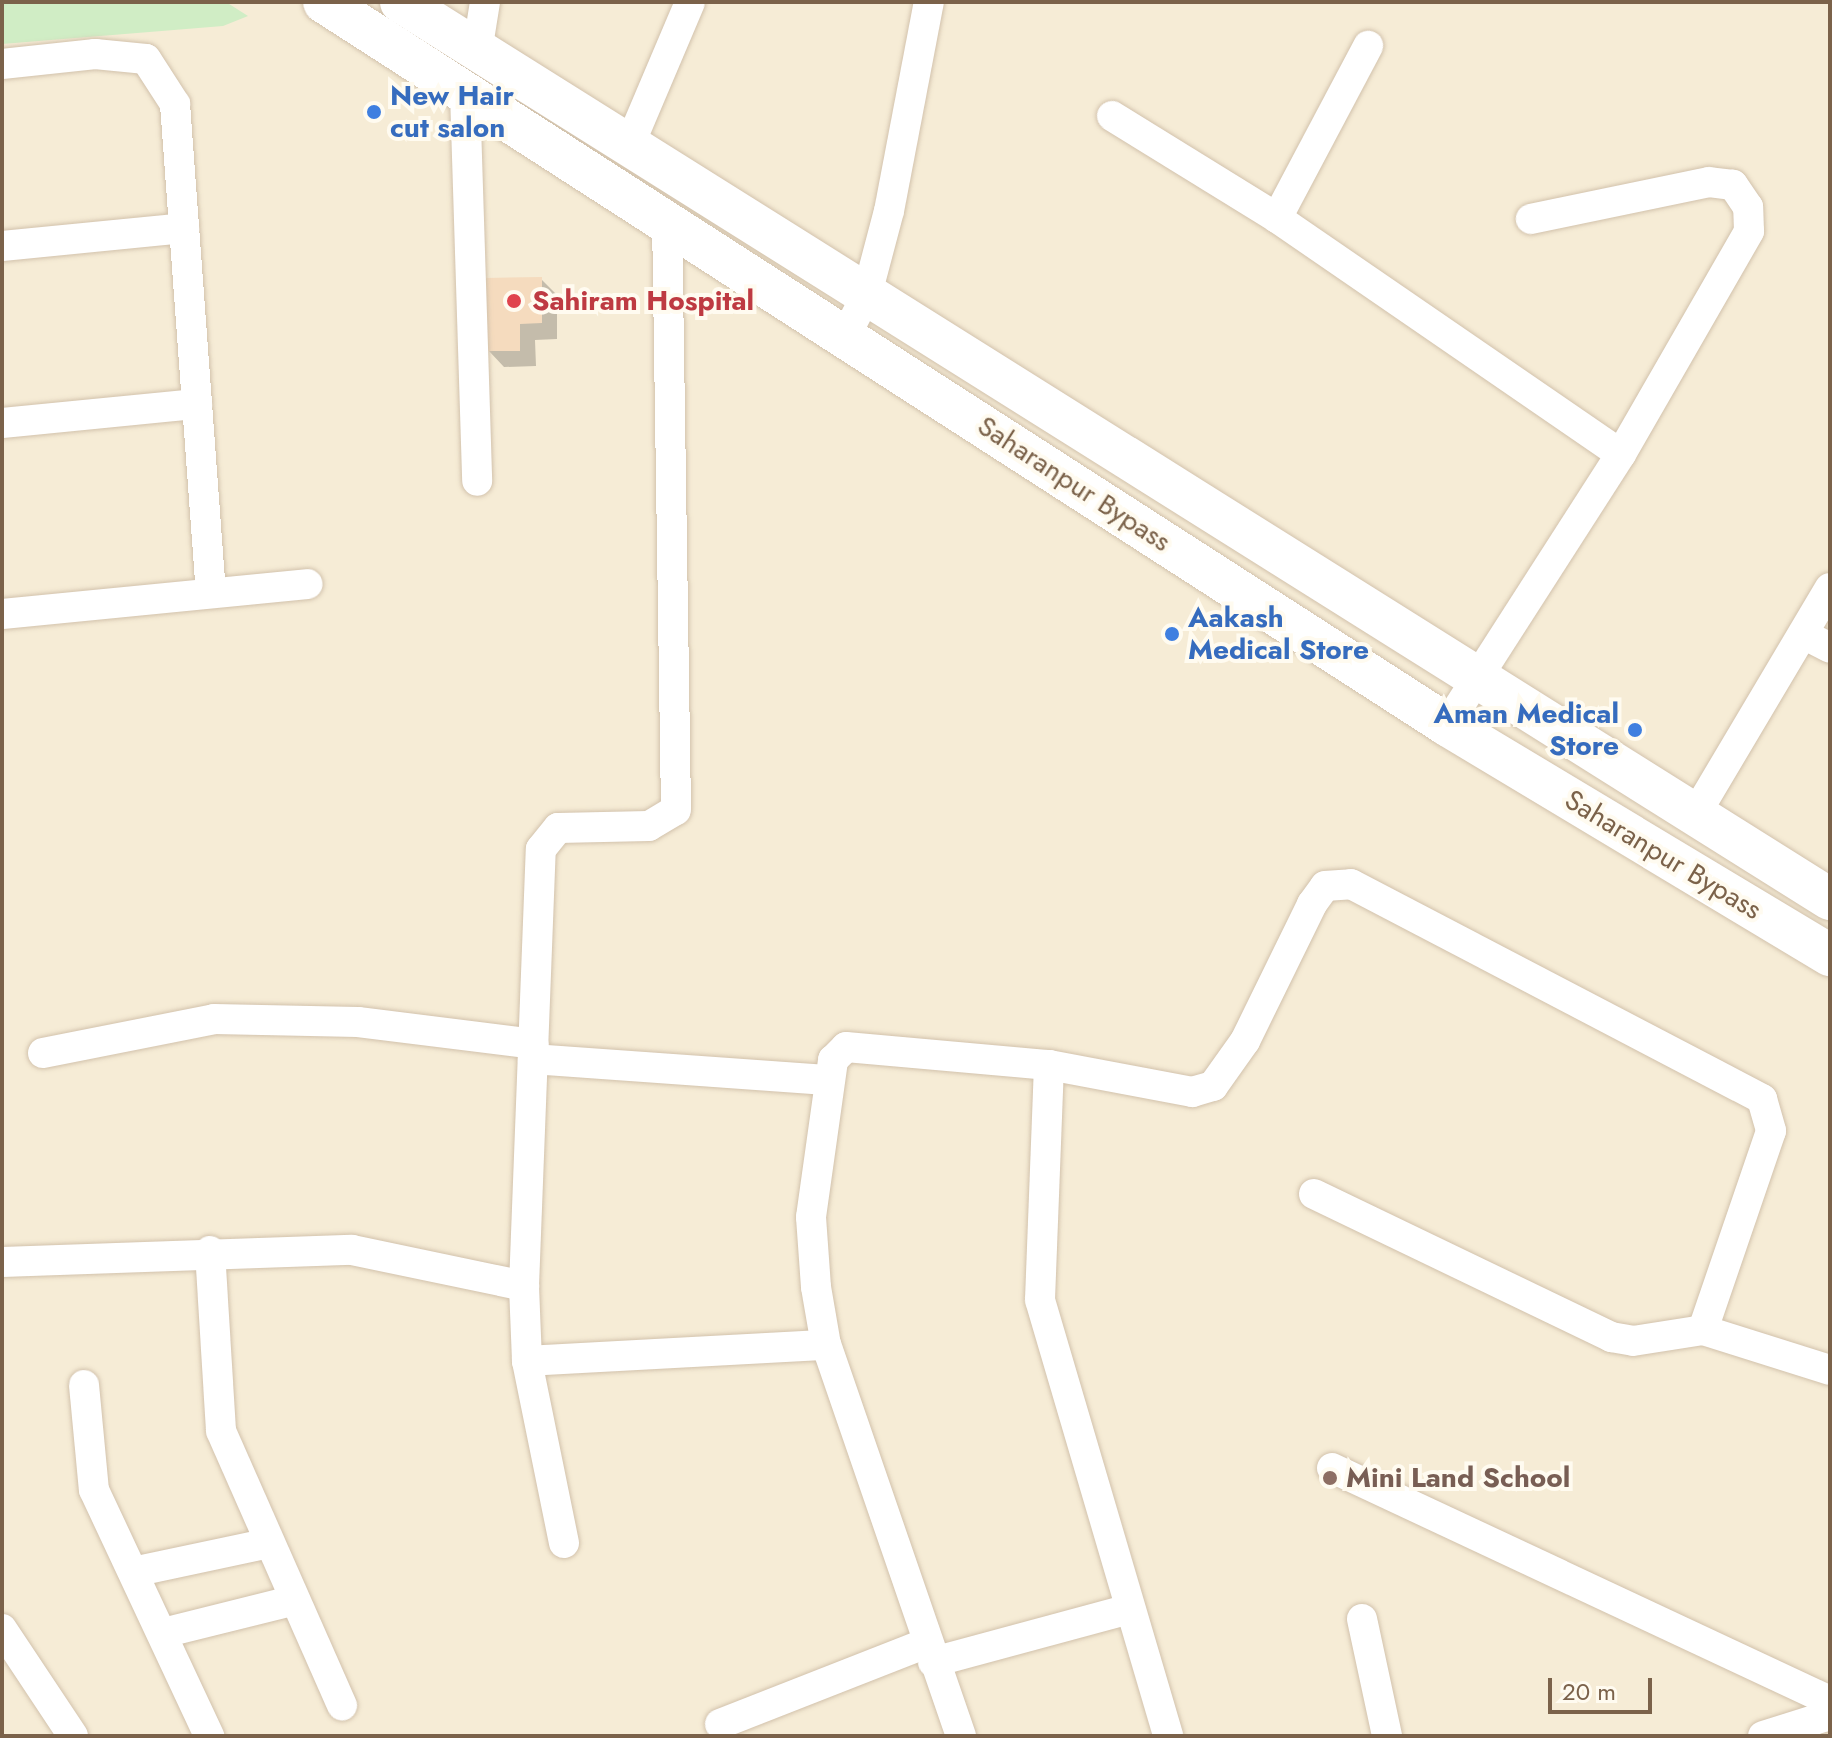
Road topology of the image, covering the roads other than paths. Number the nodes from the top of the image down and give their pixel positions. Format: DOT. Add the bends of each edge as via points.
graph roads {
  1 [pos="324,2"];
  2 [pos="401,2"];
  3 [pos="485,2"];
  4 [pos="690,2"];
  5 [pos="929,2"];
  6 [pos="1368,46"];
  7 [pos="477,52"];
  8 [pos="2,64"];
  9 [pos="465,93"];
  10 [pos="1112,116"];
  11 [pos="629,146"];
  12 [pos="1277,218"];
  13 [pos="1531,219"];
  14 [pos="667,220"];
  15 [pos="184,228"];
  16 [pos="2,246"];
  17 [pos="867,294"];
  18 [pos="846,335"];
  19 [pos="197,404"];
  20 [pos="2,423"];
  21 [pos="1621,454"];
  22 [pos="477,481"];
  23 [pos="308,584"];
  24 [pos="1830,588"];
  25 [pos="211,593"];
  26 [pos="2,614"];
  27 [pos="1803,634"];
  28 [pos="1830,648"];
  29 [pos="1477,679"];
  30 [pos="1447,725"];
  31 [pos="1695,815"];
  32 [pos="1830,899"];
  33 [pos="1830,955"];
  34 [pos="533,1052"];
  35 [pos="43,1053"];
  36 [pos="1049,1065"];
  37 [pos="829,1080"];
  38 [pos="1314,1194"];
  39 [pos="210,1251"];
  40 [pos="2,1262"];
  41 [pos="524,1286"];
  42 [pos="1703,1330"];
  43 [pos="826,1345"];
  44 [pos="527,1361"];
  45 [pos="1830,1370"];
  46 [pos="84,1385"];
  47 [pos="1332,1468"];
  48 [pos="269,1543"];
  49 [pos="564,1543"];
  50 [pos="133,1572"];
  51 [pos="295,1600"];
  52 [pos="1126,1610"];
  53 [pos="1362,1619"];
  54 [pos="2,1629"];
  55 [pos="163,1633"];
  56 [pos="930,1652"];
  57 [pos="1830,1701"];
  58 [pos="342,1705"];
  59 [pos="1830,1715"];
  60 [pos="720,1724"];
  61 [pos="73,1736"];
  62 [pos="209,1736"];
  63 [pos="961,1736"];
  64 [pos="1168,1736"];
  65 [pos="1387,1736"];
  66 [pos="1763,1736"];
  1 -- 9 [label="main road, Saharanpur Bypass"];
  2 -- 7 [label="main road"];
  3 -- 7 [label="street"];
  4 -- 11 [label="street"];
  5 -- 17 [label="street"];
  6 -- 12 [label="street"];
  7 -- 11 [label="main road"];
  8 -- 15 [label="street" via="95,54 146,59 175,104"];
  9 -- 14 [label="main road, Saharanpur Bypass"];
  9 -- 22 [label="street"];
  10 -- 12 [label="street"];
  11 -- 17 [label="main road"];
  12 -- 21 [label="street"];
  13 -- 21 [label="street" via="1709,182 1733,185 1748,207 1742,253"];
  14 -- 18 [label="main road, Saharanpur Bypass"];
  14 -- 34 [label="street" via="678,801 666,820 649,826 570,825 548,834 541,849"];
  15 -- 16 [label="street"];
  15 -- 19 [label="street"];
  17 -- 18 [label="street"];
  17 -- 29 [label="main road"];
  18 -- 30 [label="main road, Saharanpur Bypass"];
  19 -- 20 [label="street"];
  19 -- 25 [label="street"];
  21 -- 29 [label="street"];
  23 -- 25 [label="street"];
  24 -- 27 [label="street"];
  25 -- 26 [label="street"];
  27 -- 28 [label="street"];
  27 -- 31 [label="street"];
  29 -- 30 [label="street"];
  29 -- 31 [label="main road"];
  30 -- 33 [label="main road, Saharanpur Bypass"];
  31 -- 32 [label="main road"];
  34 -- 35 [label="street" via="358,1022 214,1019"];
  34 -- 37 [label="street"];
  34 -- 41 [label="street"];
  36 -- 37 [label="street" via="862,1044 833,1060"];
  36 -- 42 [label="street" via="1192,1092 1213,1086 1245,1041 1312,904 1325,886 1351,884 1762,1099 1771,1131"];
  36 -- 52 [label="street" via="1040,1300"];
  37 -- 43 [label="street" via="811,1217"];
  38 -- 42 [label="street" via="1611,1337 1633,1341"];
  39 -- 40 [label="street"];
  39 -- 41 [label="street" via="352,1250"];
  39 -- 48 [label="street" via="214,1406"];
  41 -- 44 [label="street"];
  42 -- 45 [label="street"];
  43 -- 44 [label="street"];
  43 -- 56 [label="street"];
  44 -- 49 [label="street"];
  46 -- 50 [label="street" via="94,1490"];
  47 -- 57 [label="street"];
  48 -- 50 [label="street"];
  48 -- 51 [label="street"];
  50 -- 55 [label="street"];
  51 -- 55 [label="street"];
  51 -- 58 [label="street"];
  52 -- 56 [label="street"];
  52 -- 64 [label="street"];
  53 -- 65 [label="street"];
  54 -- 61 [label="street"];
  55 -- 62 [label="street"];
  56 -- 60 [label="street"];
  56 -- 63 [label="street"];
  59 -- 66 [label="street"];
}
